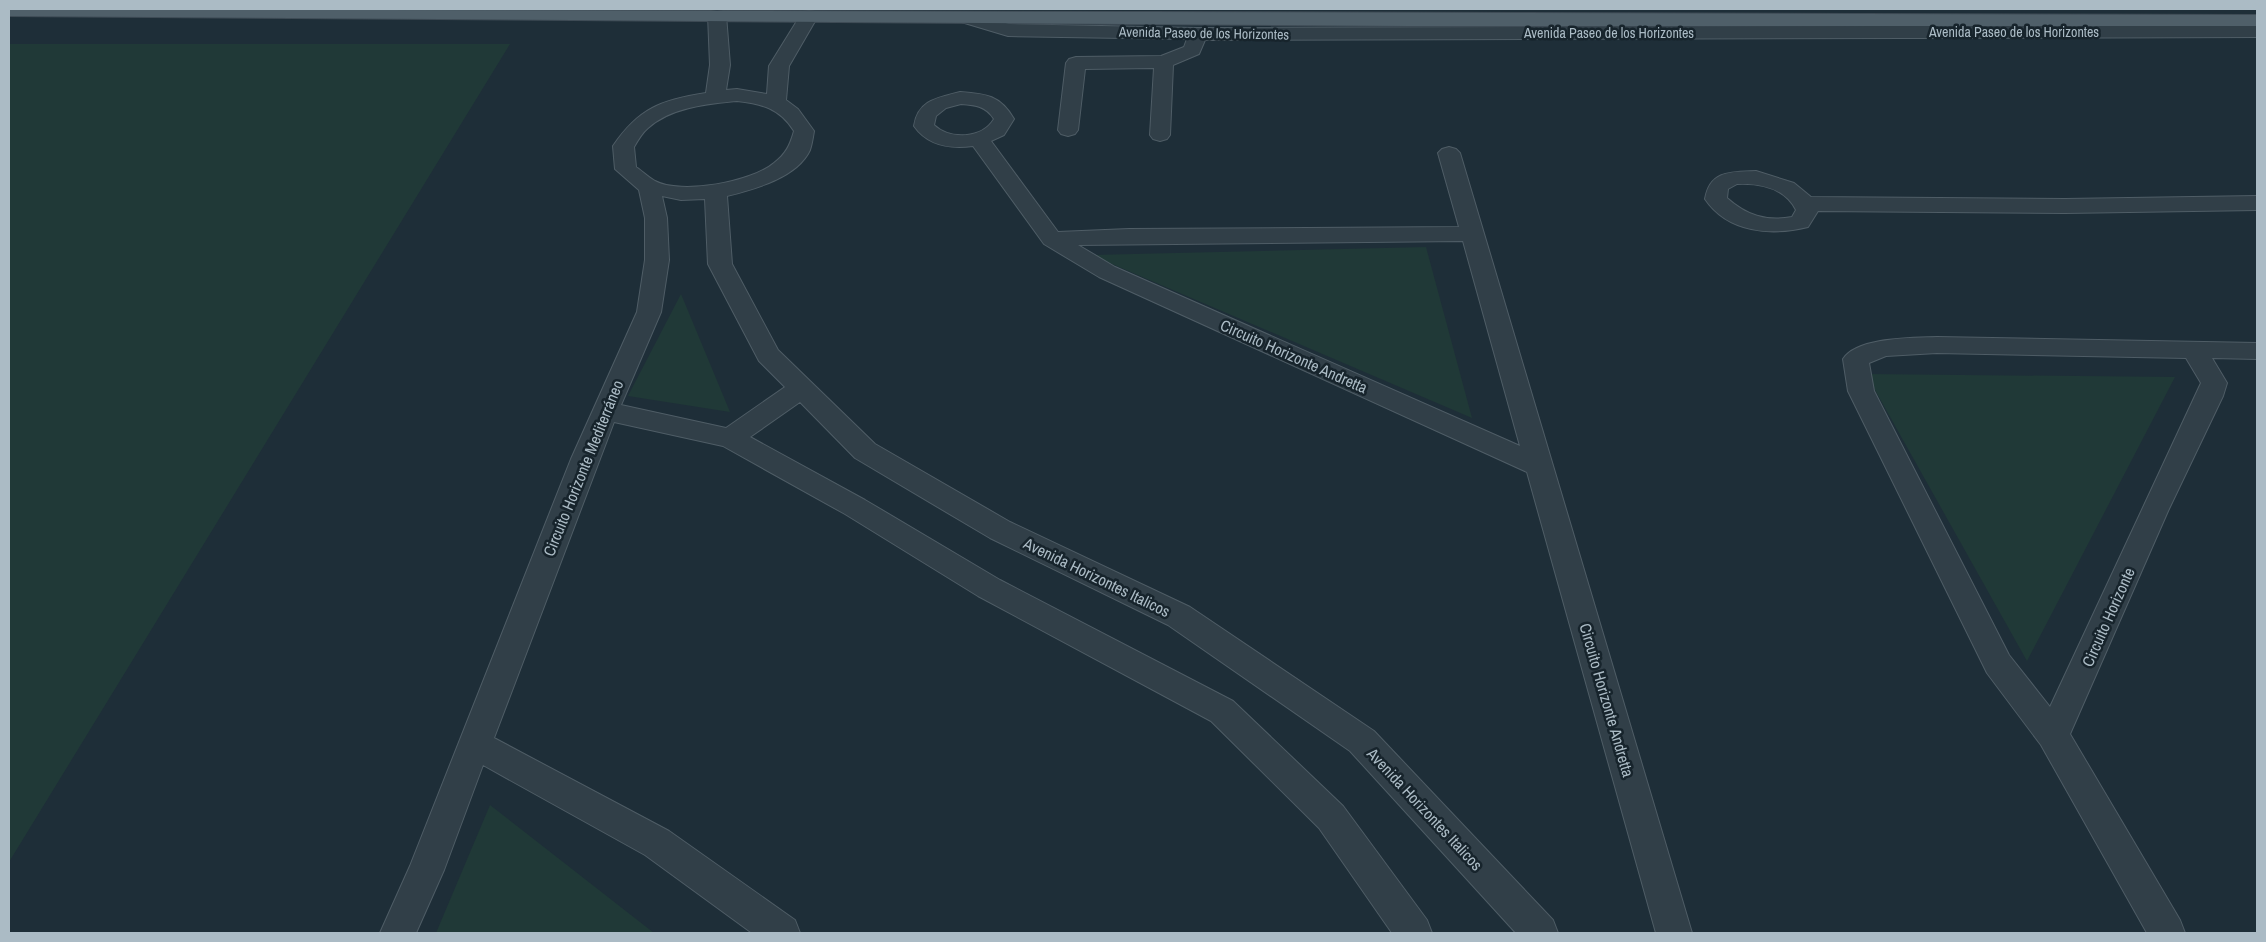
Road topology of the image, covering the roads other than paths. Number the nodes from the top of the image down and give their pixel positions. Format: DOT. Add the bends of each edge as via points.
graph roads {
  1 [pos="9,11"];
  2 [pos="716,15"];
  3 [pos="808,16"];
  4 [pos="964,17"];
  5 [pos="2257,21"];
  6 [pos="2257,31"];
  7 [pos="1076,32"];
  8 [pos="1198,34"];
  9 [pos="1164,62"];
  10 [pos="1076,63"];
  11 [pos="715,96"];
  12 [pos="776,102"];
  13 [pos="1068,130"];
  14 [pos="1160,135"];
  15 [pos="979,139"];
  16 [pos="1448,153"];
  17 [pos="649,186"];
  18 [pos="716,192"];
  19 [pos="2257,203"];
  20 [pos="1805,204"];
  21 [pos="1472,234"];
  22 [pos="1052,239"];
  23 [pos="2194,350"];
  24 [pos="2257,351"];
  25 [pos="802,388"];
  26 [pos="605,411"];
  27 [pos="730,438"];
  28 [pos="1539,466"];
  29 [pos="2053,735"];
  30 [pos="475,744"];
  31 [pos="398,933"];
  32 [pos="782,933"];
  33 [pos="1414,933"];
  34 [pos="1540,933"];
  35 [pos="1674,933"];
  36 [pos="2167,933"];
  1 -- 2 [label="main road, Avenida Paseo de los Horizontes"];
  2 -- 3 [label="main road, Avenida Paseo de los Horizontes"];
  2 -- 11 [label="street" via="720,65"];
  3 -- 4 [label="main road, Avenida Paseo de los Horizontes"];
  3 -- 12 [label="street" via="779,66"];
  4 -- 5 [label="main road, Avenida Paseo de los Horizontes"];
  4 -- 7 [label="street, Avenida Paseo de los Horizontes" via="1008,30"];
  6 -- 8 [label="street, Avenida Paseo de los Horizontes"];
  7 -- 8 [label="street, Avenida Paseo de los Horizontes"];
  7 -- 10 [label="street"];
  8 -- 9 [label="street" via="1192,50"];
  9 -- 10 [label="street"];
  9 -- 14 [label="street"];
  10 -- 13 [label="street"];
  11 -- 12 [label="street" via="737,95"];
  11 -- 17 [label="street" via="674,106 641,123 623,146 626,169"];
  12 -- 18 [label="street" via="796,115 804,131 799,150 781,169 752,183"];
  15 -- 22 [label="street, Circuito Horizonte Andretta"];
  16 -- 21 [label="street, Circuito Horizonte Andretta"];
  17 -- 18 [label="street" via="681,193"];
  17 -- 26 [label="street, Circuito Horizonte Mediterráneo" via="656,218 657,260 649,312"];
  18 -- 25 [label="street, Avenida Horizontes Italicos" via="720,264 768,354"];
  19 -- 20 [label="street" via="2066,206"];
  21 -- 22 [label="street"];
  21 -- 28 [label="street, Circuito Horizonte Andretta"];
  22 -- 28 [label="street, Circuito Horizonte Andretta" via="1107,272"];
  23 -- 24 [label="street"];
  23 -- 29 [label="street, Circuito Horizonte" via="2214,383 2205,411 2170,478"];
  23 -- 29 [label="street" via="1937,345 1883,348 1856,359 1861,391 1998,664"];
  25 -- 27 [label="street"];
  25 -- 34 [label="street, Avenida Horizontes Italicos" via="865,451 1000,530 1178,616 1362,741"];
  26 -- 27 [label="street"];
  26 -- 30 [label="street, Circuito Horizonte Mediterráneo"];
  27 -- 33 [label="street" via="855,507 989,588 1222,711 1331,817"];
  28 -- 35 [label="street, Circuito Horizonte Andretta"];
  29 -- 36 [label="street"];
  30 -- 31 [label="street, Circuito Horizonte Mediterráneo"];
  30 -- 32 [label="street" via="657,843"];
}
